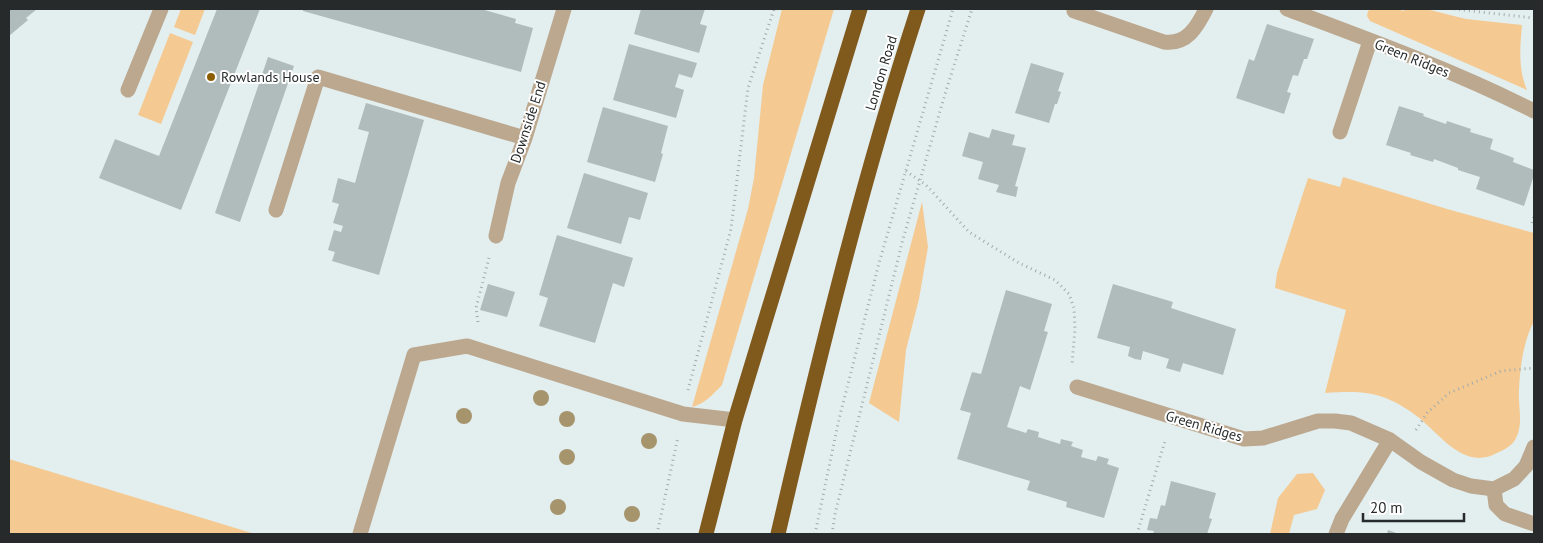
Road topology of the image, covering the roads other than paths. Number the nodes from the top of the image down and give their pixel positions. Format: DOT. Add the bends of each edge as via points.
graph roads {
  1 [pos="161,9"];
  2 [pos="564,9"];
  3 [pos="860,9"];
  4 [pos="918,9"];
  5 [pos="1206,9"];
  6 [pos="1287,9"];
  7 [pos="1074,11"];
  8 [pos="1370,41"];
  9 [pos="128,90"];
  10 [pos="1534,111"];
  11 [pos="1340,132"];
  12 [pos="525,138"];
  13 [pos="276,210"];
  14 [pos="496,236"];
  15 [pos="1077,386"];
  16 [pos="735,420"];
  17 [pos="1390,440"];
  18 [pos="1534,446"];
  19 [pos="1494,490"];
  20 [pos="1534,524"];
  21 [pos="360,534"];
  22 [pos="706,534"];
  23 [pos="778,534"];
  24 [pos="1336,534"];
  1 -- 9 [label="street"];
  2 -- 12 [label="street, Downside End"];
  3 -- 16 [label="highway"];
  4 -- 23 [label="highway, London Road" via="846,251"];
  5 -- 7 [label="street" via="1198,26 1186,38 1172,43"];
  6 -- 8 [label="street, Green Ridges"];
  8 -- 10 [label="street, Green Ridges" via="1503,95"];
  8 -- 11 [label="street"];
  12 -- 13 [label="street" via="318,77"];
  12 -- 14 [label="street, Downside End" via="508,183"];
  15 -- 17 [label="street, Green Ridges" via="1244,439 1263,438 1318,421 1335,421"];
  16 -- 21 [label="street" via="683,414 467,346 414,355"];
  16 -- 22 [label="highway"];
  17 -- 19 [label="street, Green Ridges" via="1453,480"];
  17 -- 24 [label="street"];
  18 -- 19 [label="street" via="1526,466 1514,479"];
  19 -- 20 [label="street" via="1496,505 1505,514"];
}
